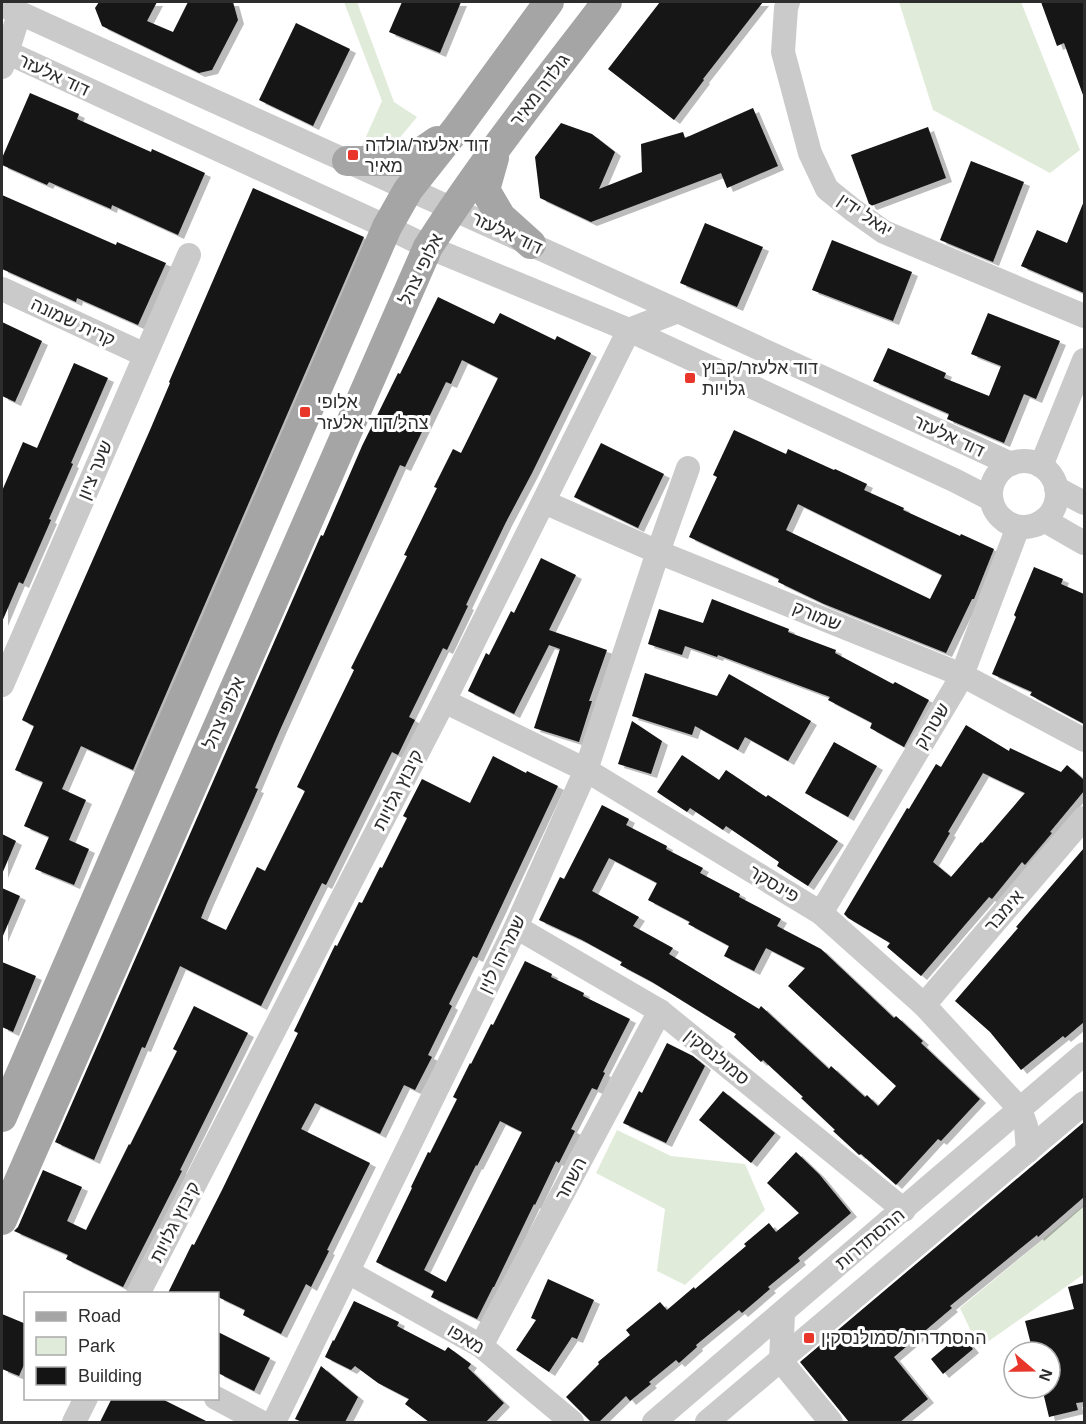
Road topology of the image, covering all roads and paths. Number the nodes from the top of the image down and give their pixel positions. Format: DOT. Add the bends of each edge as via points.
graph roads {
  1 [pos="549,2"];
  2 [pos="607,2"];
  3 [pos="788,2"];
  4 [pos="10,10"];
  5 [pos="3,51"];
  6 [pos="457,128"];
  7 [pos="497,147"];
  8 [pos="347,161"];
  9 [pos="408,190"];
  10 [pos="453,208"];
  11 [pos="387,227"];
  12 [pos="531,244"];
  13 [pos="428,247"];
  14 [pos="189,255"];
  15 [pos="2,289"];
  16 [pos="678,311"];
  17 [pos="1084,316"];
  18 [pos="629,330"];
  19 [pos="145,355"];
  20 [pos="1084,360"];
  21 [pos="1011,464"];
  22 [pos="1041,466"];
  23 [pos="688,468"];
  24 [pos="1056,488"];
  25 [pos="991,499"];
  26 [pos="544,502"];
  27 [pos="1084,503"];
  28 [pos="1044,520"];
  29 [pos="1018,527"];
  30 [pos="1084,543"];
  31 [pos="658,552"];
  32 [pos="962,675"];
  33 [pos="2,685"];
  34 [pos="444,701"];
  35 [pos="1084,740"];
  36 [pos="586,770"];
  37 [pos="1084,818"];
  38 [pos="821,913"];
  39 [pos="516,927"];
  40 [pos="924,1005"];
  41 [pos="660,1011"];
  42 [pos="1084,1054"];
  43 [pos="1084,1103"];
  44 [pos="1020,1110"];
  45 [pos="2,1117"];
  46 [pos="1028,1150"];
  47 [pos="903,1210"];
  48 [pos="2,1220"];
  49 [pos="348,1272"];
  50 [pos="139,1292"];
  51 [pos="783,1312"];
  52 [pos="481,1346"];
  53 [pos="781,1361"];
  54 [pos="85,1400"];
  55 [pos="220,1408"];
  56 [pos="74,1422"];
  57 [pos="261,1422"];
  58 [pos="274,1422"];
  59 [pos="572,1422"];
  60 [pos="654,1422"];
  61 [pos="707,1422"];
  62 [pos="831,1422"];
  1 -- 6 [label="main road"];
  2 -- 7 [label="main road, גולדה מאיר"];
  3 -- 17 [label="street, יגאל ידין" via="783,52 810,153 827,189 884,232"];
  4 -- 5 [label="street"];
  4 -- 8 [label="street, דוד אלעזר"];
  5 -- 11 [label="street, דוד אלעזר"];
  6 -- 8 [label="main road" via="408,161"];
  6 -- 9 [label="main road"];
  7 -- 10 [label="main road, גולדה מאיר"];
  7 -- 12 [label="main road" via="485,190 501,217"];
  8 -- 9 [label="street, דוד אלעזר"];
  9 -- 10 [label="street, דוד אלעזר"];
  9 -- 11 [label="main road"];
  10 -- 12 [label="street, דוד אלעזר"];
  10 -- 13 [label="main road, אלופי צהל"];
  11 -- 13 [label="street, דוד אלעזר"];
  11 -- 45 [label="main road"];
  12 -- 16 [label="street, דוד אלעזר"];
  13 -- 18 [label="street, דוד אלעזר"];
  13 -- 48 [label="main road, אלופי צהל"];
  14 -- 19 [label="street, שער ציון"];
  15 -- 19 [label="street, קרית שמונה"];
  16 -- 18 [label="street"];
  16 -- 21 [label="street, דוד אלעזר"];
  18 -- 25 [label="street, דוד אלעזר"];
  18 -- 26 [label="street, קיבוץ גלויות"];
  19 -- 33 [label="street, שער ציון"];
  20 -- 22 [label="street"];
  21 -- 22 [label="street, דוד אלעזר" via="1021,461"];
  21 -- 25 [label="street, דוד אלעזר" via="995,478"];
  22 -- 24 [label="street"];
  23 -- 31 [label="street, שמריהו לוין"];
  24 -- 27 [label="street"];
  24 -- 28 [label="street" via="1055,506"];
  25 -- 29 [label="street, דוד אלעזר" via="1000,517"];
  26 -- 31 [label="street, שמורק"];
  26 -- 34 [label="street, קיבוץ גלויות"];
  28 -- 29 [label="street"];
  28 -- 30 [label="street"];
  29 -- 32 [label="street, שטרוק"];
  31 -- 32 [label="street, שמורק"];
  31 -- 36 [label="street, שמריהו לוין"];
  32 -- 35 [label="street, שמורק"];
  32 -- 38 [label="street, שטרוק"];
  34 -- 36 [label="street, פינסקר"];
  34 -- 50 [label="street, קיבוץ גלויות"];
  36 -- 38 [label="street, פינסקר"];
  36 -- 39 [label="street, שמריהו לוין"];
  37 -- 40 [label="street, אימבר"];
  38 -- 40 [label="street, פינסקר"];
  39 -- 41 [label="street, סמולנסקין"];
  39 -- 49 [label="street, שמריהו לוין"];
  40 -- 44 [label="street, פינסקר"];
  41 -- 47 [label="street, סמולנסקין"];
  41 -- 52 [label="street, השחר"];
  42 -- 44 [label="street, ההסתדרות"];
  43 -- 46 [label="street, ההסתדרות"];
  44 -- 46 [label="street, פינסקר"];
  44 -- 47 [label="street, ההסתדרות"];
  46 -- 53 [label="street, ההסתדרות"];
  47 -- 51 [label="street, ההסתדרות"];
  49 -- 52 [label="street, מאפו"];
  49 -- 58 [label="street, שמריהו לוין"];
  51 -- 53 [label="street"];
  51 -- 60 [label="street, ההסתדרות"];
  52 -- 59 [label="street, מאפו"];
  53 -- 61 [label="street, ההסתדרות"];
  53 -- 62 [label="street"];
  54 -- 56 [label="street"];
  55 -- 57 [label="street"];
}
